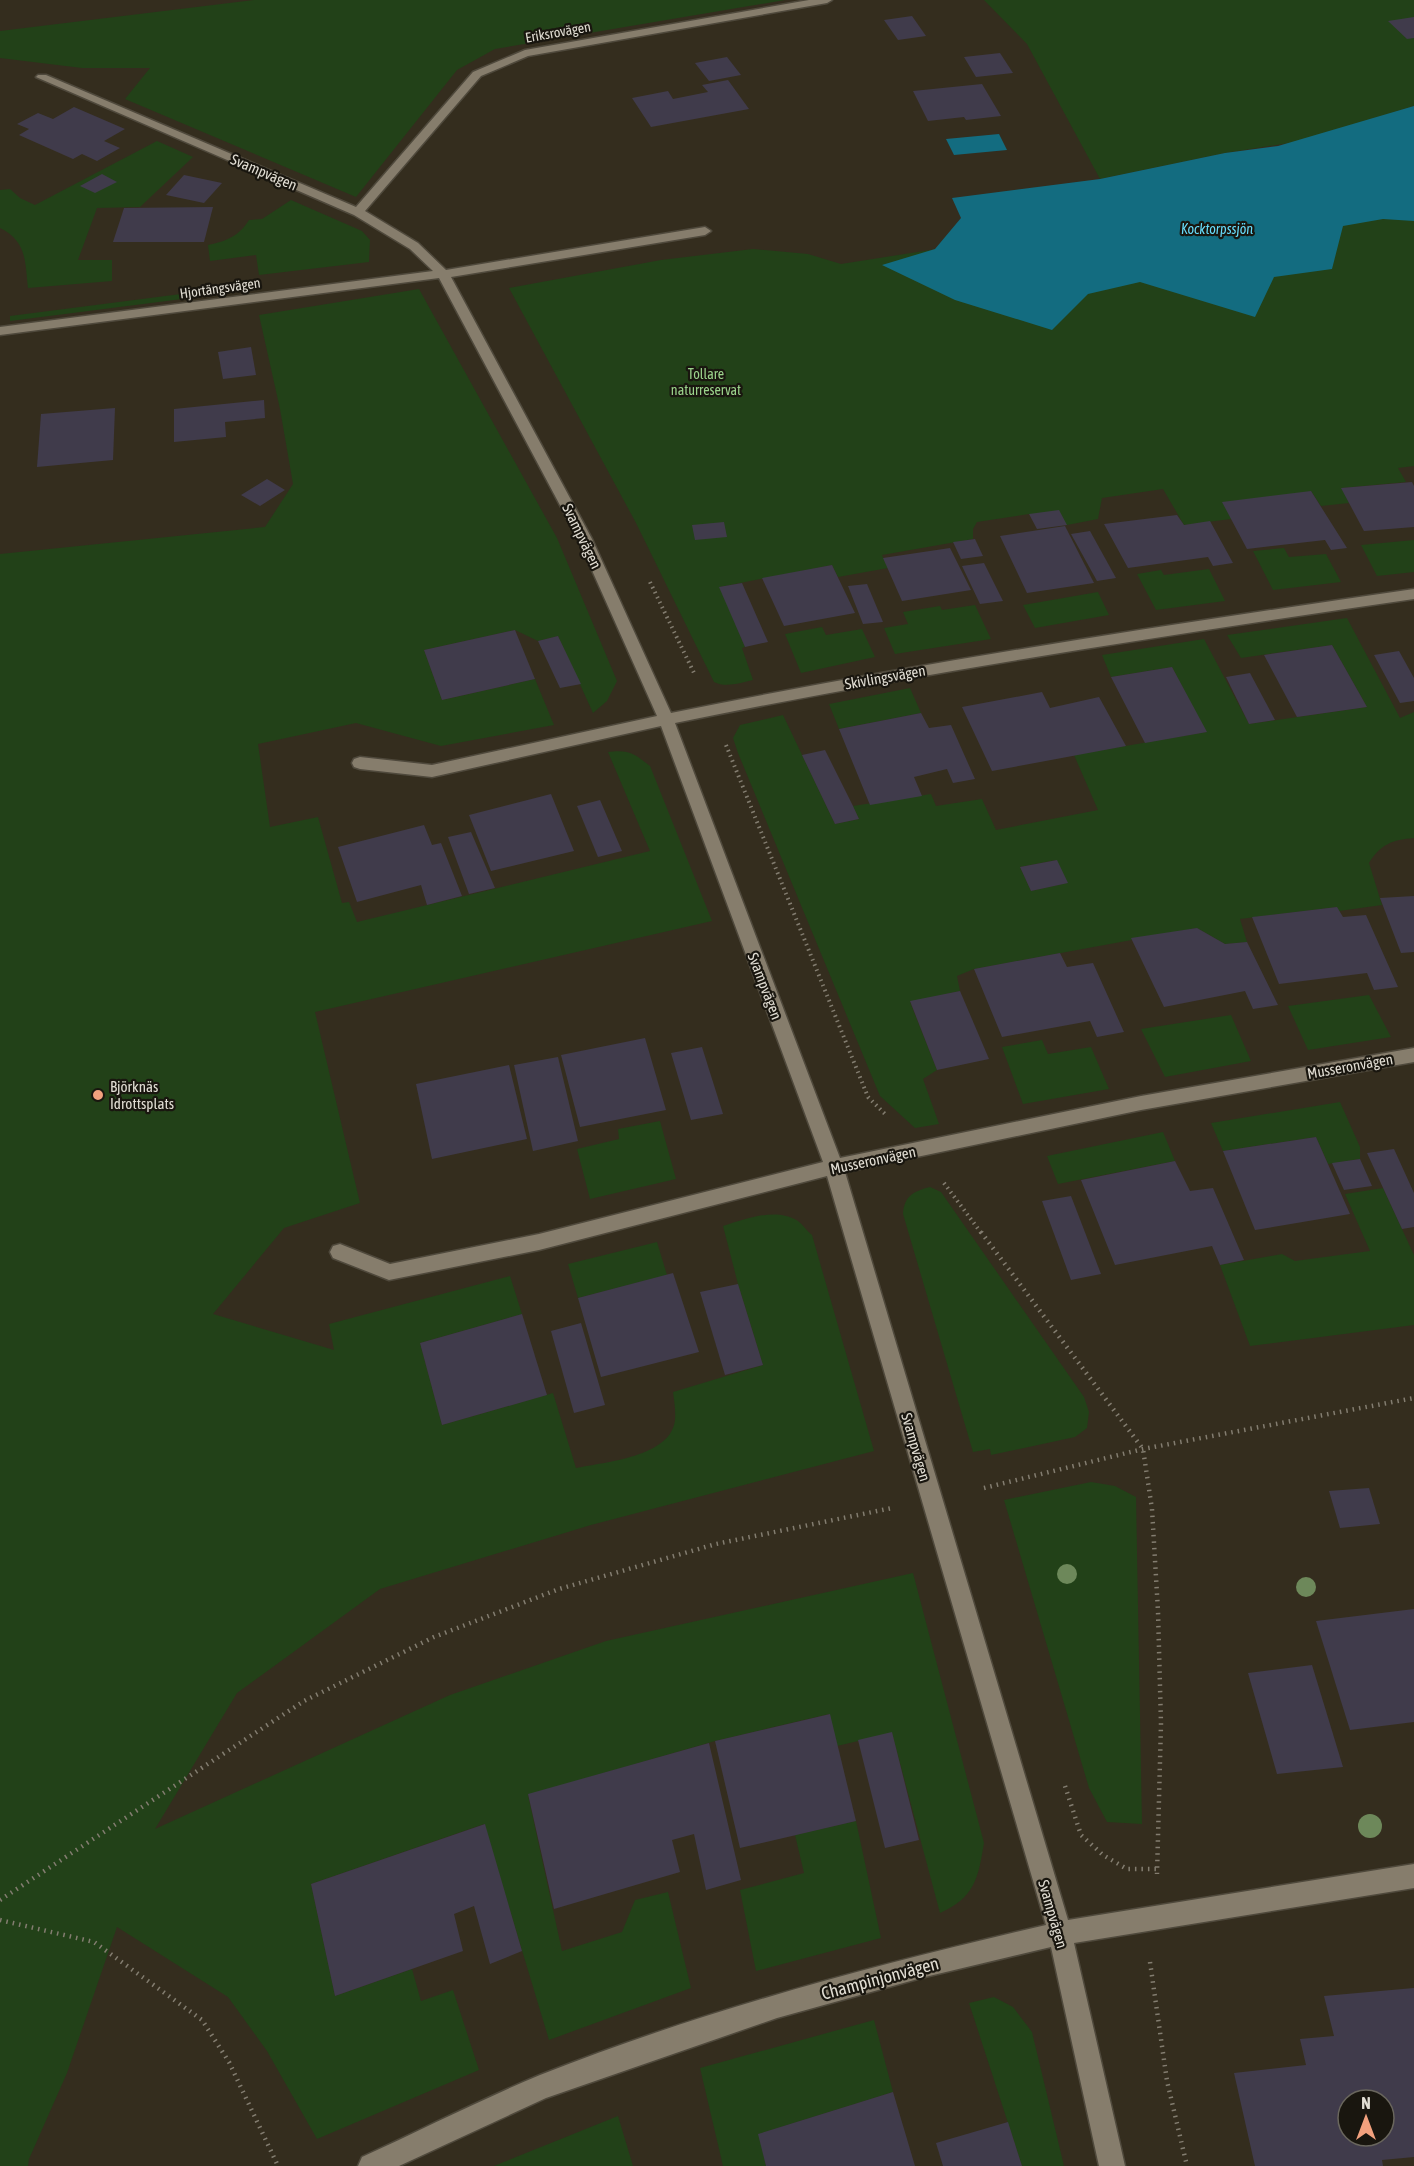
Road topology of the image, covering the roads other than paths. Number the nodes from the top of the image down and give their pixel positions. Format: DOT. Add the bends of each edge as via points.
graph roads {
  1 [pos="827,0"];
  2 [pos="42,77"];
  3 [pos="358,212"];
  4 [pos="705,231"];
  5 [pos="443,274"];
  6 [pos="0,332"];
  7 [pos="1414,594"];
  8 [pos="666,719"];
  9 [pos="360,763"];
  10 [pos="1414,1054"];
  11 [pos="834,1167"];
  12 [pos="340,1252"];
  13 [pos="1414,1876"];
  14 [pos="1060,1934"];
  15 [pos="371,2166"];
  16 [pos="1112,2166"];
  1 -- 3 [label="street, Eriksrovägen" via="525,53 496,64 477,74"];
  2 -- 3 [label="street, Svampvägen"];
  3 -- 5 [label="street, Svampvägen" via="414,246"];
  4 -- 5 [label="street, Hjortängsvägen"];
  5 -- 6 [label="street, Hjortängsvägen"];
  5 -- 8 [label="street, Svampvägen" via="585,539"];
  7 -- 8 [label="street, Skivlingsvägen" via="1059,646"];
  8 -- 9 [label="street, Skivlingsvägen" via="432,771"];
  8 -- 11 [label="street, Svampvägen"];
  10 -- 11 [label="street, Musseronvägen" via="1141,1103"];
  11 -- 12 [label="street, Musseronvägen" via="539,1242 389,1272"];
  11 -- 14 [label="street, Svampvägen"];
  13 -- 14 [label="street, Champinjonvägen"];
  14 -- 15 [label="street, Champinjonvägen" via="925,1965 777,2006 650,2048 542,2087"];
  14 -- 16 [label="street, Svampvägen"];
}
